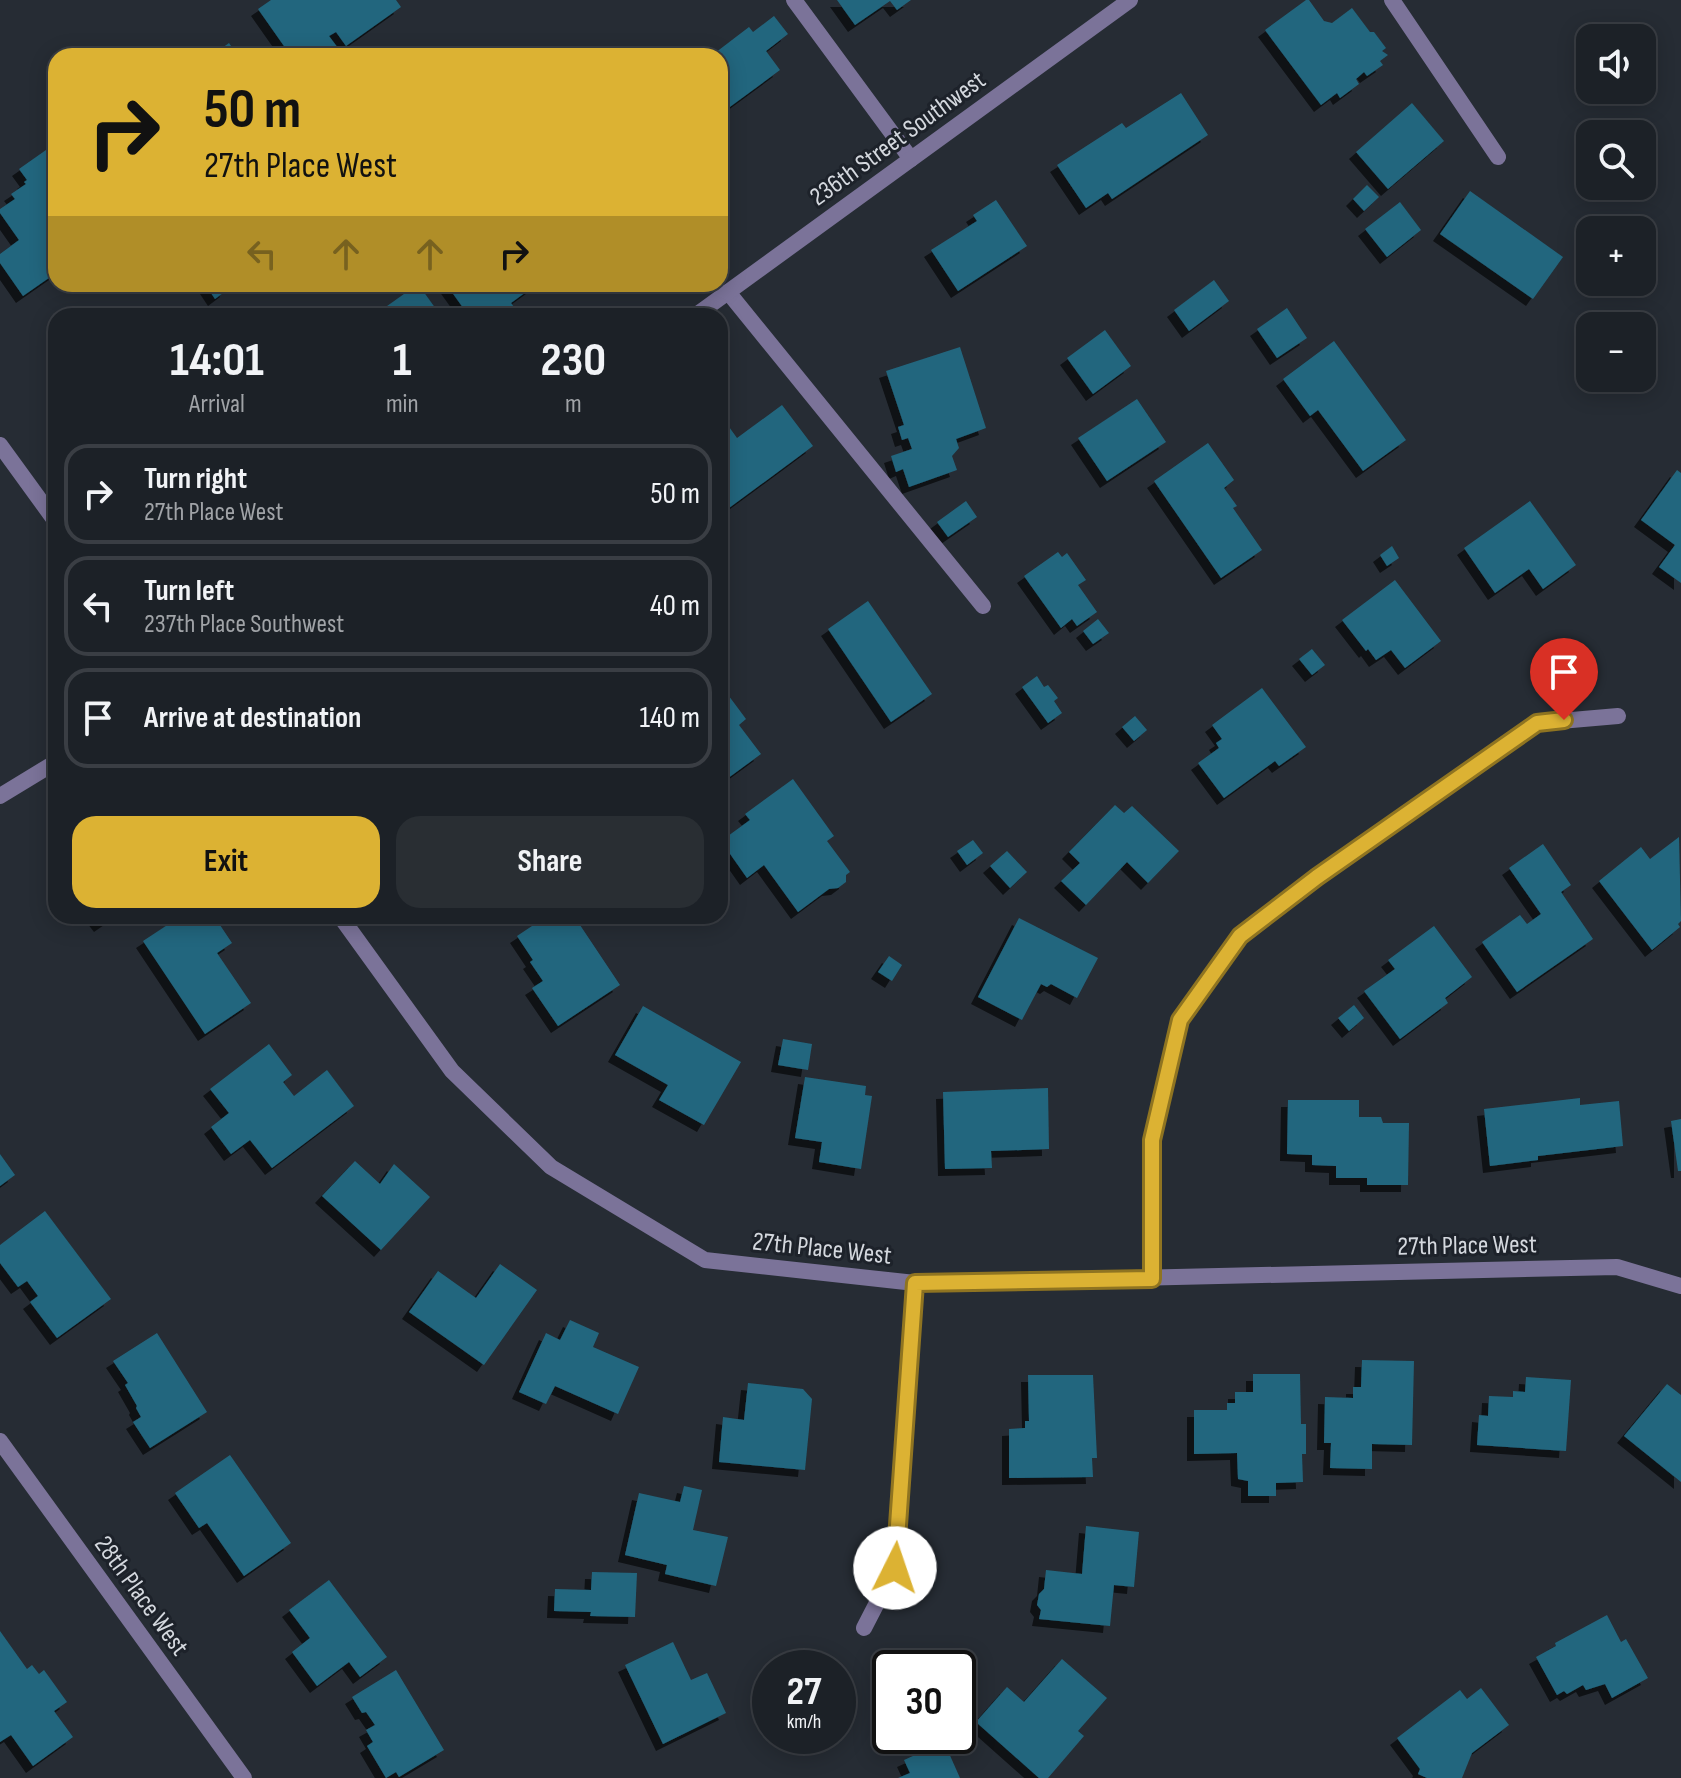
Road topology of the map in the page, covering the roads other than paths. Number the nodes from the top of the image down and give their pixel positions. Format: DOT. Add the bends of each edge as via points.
graph roads {
  1 [pos="794,0"];
  2 [pos="1130,0"];
  3 [pos="1392,0"];
  4 [pos="1498,157"];
  5 [pos="911,159"];
  6 [pos="728,292"];
  7 [pos="706,308"];
  8 [pos="0,445"];
  9 [pos="48,511"];
  10 [pos="983,606"];
  11 [pos="1618,716"];
  12 [pos="48,767"];
  13 [pos="0,796"];
  14 [pos="346,924"];
  15 [pos="1152,1279"];
  16 [pos="915,1283"];
  17 [pos="1681,1286"];
  18 [pos="0,1441"];
  19 [pos="864,1628"];
  20 [pos="244,1778"];
  1 -- 5 [label="street"];
  2 -- 5 [label="street, 236th Street Southwest"];
  3 -- 4 [label="street"];
  5 -- 6 [label="street, 236th Street Southwest"];
  6 -- 7 [label="street, 236th Street Southwest"];
  6 -- 10 [label="street"];
  8 -- 9 [label="street"];
  11 -- 15 [label="street" via="1537,723 1240,936 1180,1020 1152,1140"];
  12 -- 13 [label="street"];
  14 -- 16 [label="street, 27th Place West" via="452,1071 551,1167 705,1260"];
  15 -- 16 [label="street, 27th Place West"];
  15 -- 17 [label="street, 27th Place West" via="1617,1267"];
  16 -- 19 [label="street" via="895,1568"];
  18 -- 20 [label="street, 28th Place West"];
}
